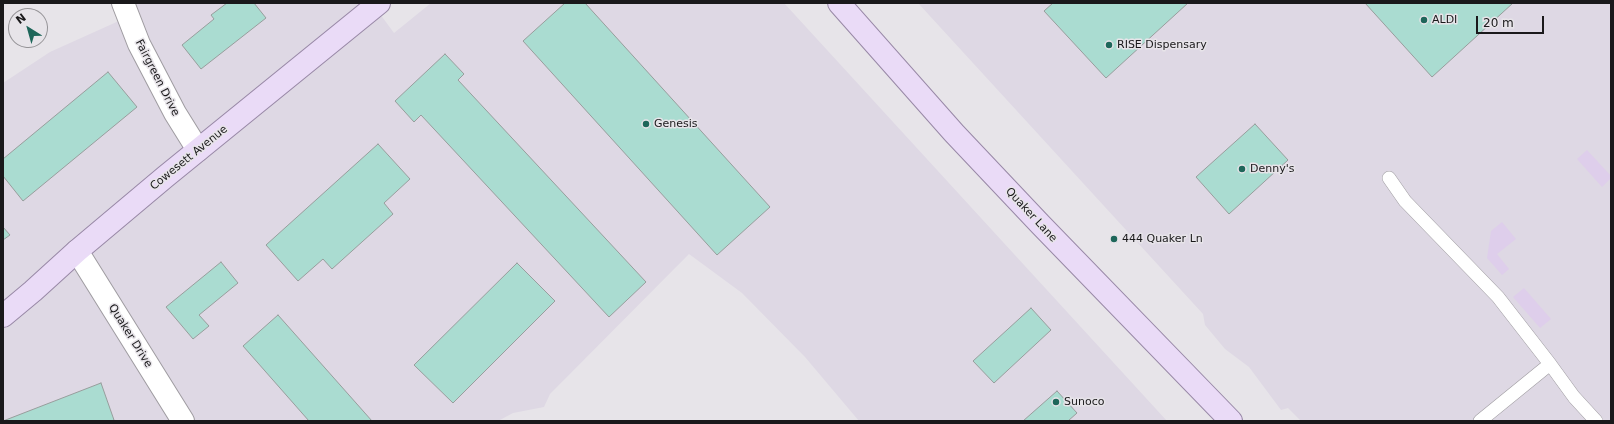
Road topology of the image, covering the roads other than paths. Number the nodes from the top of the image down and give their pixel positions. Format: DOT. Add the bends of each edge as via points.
graph roads {
  1 [pos="123,3"];
  2 [pos="365,3"];
  3 [pos="379,3"];
  4 [pos="839,3"];
  5 [pos="332,42"];
  6 [pos="198,150"];
  7 [pos="1389,178"];
  8 [pos="77,251"];
  9 [pos="3,316"];
  10 [pos="1550,364"];
  11 [pos="1589,419"];
  12 [pos="183,421"];
  13 [pos="1231,421"];
  14 [pos="1480,421"];
  1 -- 6 [label="street, Fairgreen Drive" via="139,44 175,113"];
  2 -- 5 [label="main road"];
  3 -- 5 [label="main road, Cowesett Avenue"];
  4 -- 13 [label="main road, Quaker Lane" via="959,139"];
  5 -- 6 [label="main road, Cowesett Avenue"];
  6 -- 8 [label="main road, Cowesett Avenue"];
  7 -- 10 [label="lane" via="1405,201 1498,297"];
  8 -- 9 [label="main road, Cowesett Avenue"];
  8 -- 12 [label="street, Quaker Drive"];
  10 -- 11 [label="lane"];
  10 -- 14 [label="lane"];
}
